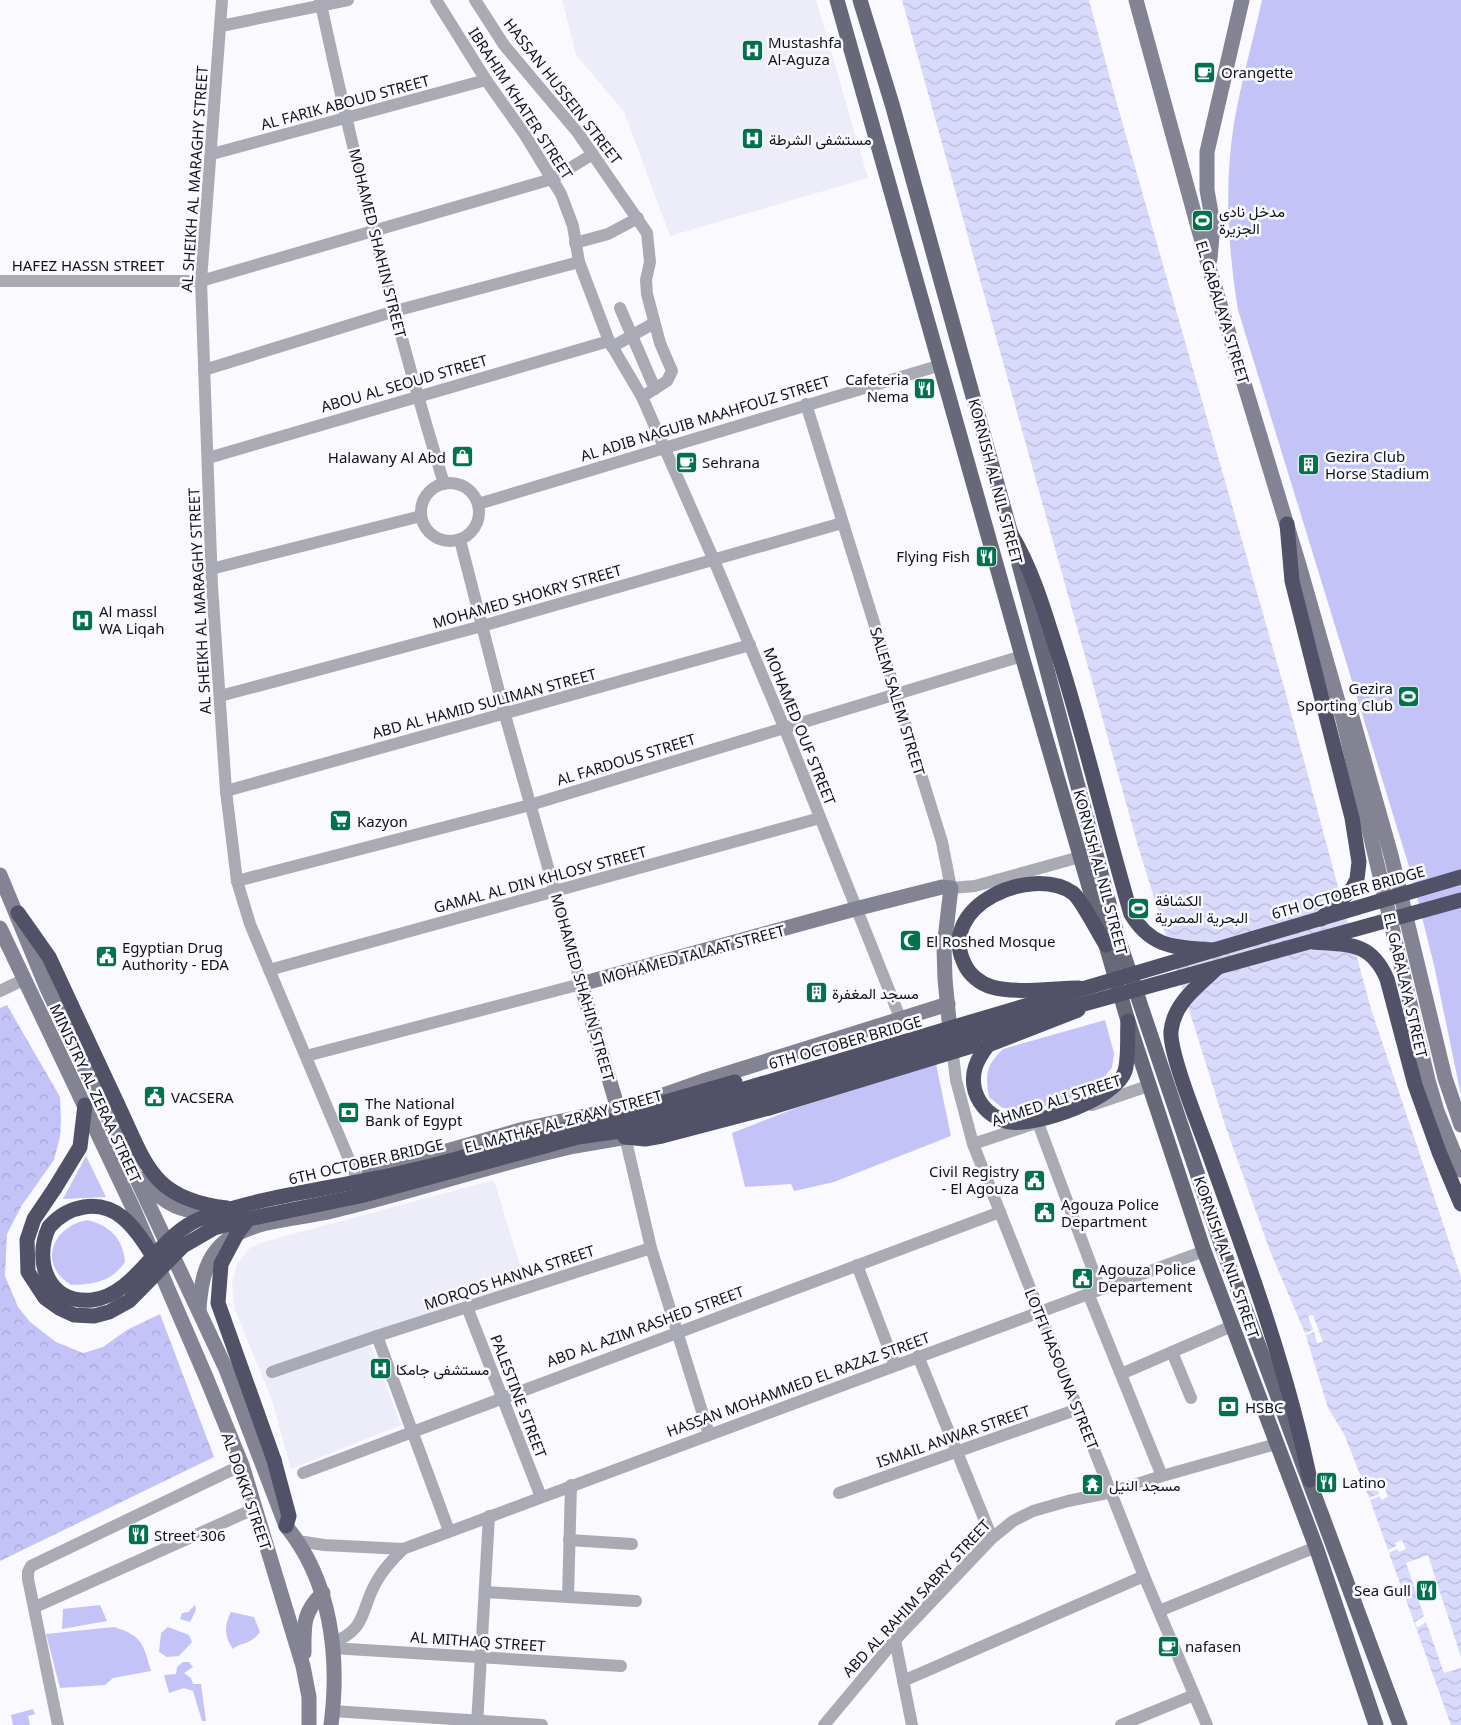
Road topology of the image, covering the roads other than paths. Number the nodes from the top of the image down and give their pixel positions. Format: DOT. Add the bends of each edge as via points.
graph roads {
  1 [pos="222,0"];
  2 [pos="348,0"];
  3 [pos="436,0"];
  4 [pos="475,0"];
  5 [pos="838,0"];
  6 [pos="860,0"];
  7 [pos="1136,0"];
  8 [pos="1242,0"];
  9 [pos="320,3"];
  10 [pos="221,26"];
  11 [pos="880,63"];
  12 [pos="859,79"];
  13 [pos="486,80"];
  14 [pos="866,101"];
  15 [pos="892,104"];
  16 [pos="346,119"];
  17 [pos="212,154"];
  18 [pos="593,154"];
  19 [pos="552,179"];
  20 [pos="638,218"];
  21 [pos="373,231"];
  22 [pos="575,243"];
  23 [pos="579,262"];
  24 [pos="1210,271"];
  25 [pos="0,281"];
  26 [pos="201,281"];
  27 [pos="620,308"];
  28 [pos="395,311"];
  29 [pos="654,323"];
  30 [pos="632,335"];
  31 [pos="610,344"];
  32 [pos="941,364"];
  33 [pos="204,370"];
  34 [pos="655,389"];
  35 [pos="417,396"];
  36 [pos="642,397"];
  37 [pos="806,404"];
  38 [pos="663,447"];
  39 [pos="208,458"];
  40 [pos="444,484"];
  41 [pos="478,504"];
  42 [pos="421,516"];
  43 [pos="842,523"];
  44 [pos="1287,524"];
  45 [pos="1011,534"];
  46 [pos="460,540"];
  47 [pos="713,558"];
  48 [pos="1299,565"];
  49 [pos="211,569"];
  50 [pos="482,626"];
  51 [pos="750,646"];
  52 [pos="1022,656"];
  53 [pos="895,694"];
  54 [pos="220,696"];
  55 [pos="505,715"];
  56 [pos="784,727"];
  57 [pos="226,791"];
  58 [pos="530,805"];
  59 [pos="820,818"];
  60 [pos="1080,856"];
  61 [pos="0,875"];
  62 [pos="1461,878"];
  63 [pos="238,881"];
  64 [pos="951,888"];
  65 [pos="555,892"];
  66 [pos="1461,900"];
  67 [pos="855,908"];
  68 [pos="18,913"];
  69 [pos="1321,918"];
  70 [pos="0,928"];
  71 [pos="1313,942"];
  72 [pos="1106,945"];
  73 [pos="1214,950"];
  74 [pos="1216,969"];
  75 [pos="269,970"];
  76 [pos="25,979"];
  77 [pos="581,984"];
  78 [pos="0,991"];
  79 [pos="1088,995"];
  80 [pos="1053,998"];
  81 [pos="948,1004"];
  82 [pos="1032,1018"];
  83 [pos="900,1020"];
  84 [pos="1128,1021"];
  85 [pos="952,1047"];
  86 [pos="306,1056"];
  87 [pos="1148,1086"];
  88 [pos="636,1105"];
  89 [pos="84,1106"];
  90 [pos="618,1109"];
  91 [pos="1031,1122"];
  92 [pos="1461,1125"];
  93 [pos="625,1137"];
  94 [pos="973,1144"];
  95 [pos="130,1165"];
  96 [pos="1461,1170"];
  97 [pos="356,1176"];
  98 [pos="261,1198"];
  99 [pos="1461,1204"];
  100 [pos="231,1208"];
  101 [pos="1000,1212"];
  102 [pos="248,1219"];
  103 [pos="264,1224"];
  104 [pos="651,1248"];
  105 [pos="1204,1250"];
  106 [pos="158,1264"];
  107 [pos="858,1264"];
  108 [pos="1094,1291"];
  109 [pos="467,1307"];
  110 [pos="199,1308"];
  111 [pos="1040,1311"];
  112 [pos="1232,1326"];
  113 [pos="678,1331"];
  114 [pos="378,1336"];
  115 [pos="1172,1352"];
  116 [pos="918,1356"];
  117 [pos="895,1365"];
  118 [pos="272,1372"];
  119 [pos="1121,1374"];
  120 [pos="501,1397"];
  121 [pos="1191,1398"];
  122 [pos="1078,1409"];
  123 [pos="412,1430"];
  124 [pos="709,1434"];
  125 [pos="1276,1444"];
  126 [pos="955,1452"];
  127 [pos="242,1465"];
  128 [pos="302,1473"];
  129 [pos="1162,1476"];
  130 [pos="1310,1480"];
  131 [pos="571,1486"];
  132 [pos="1112,1492"];
  133 [pos="839,1493"];
  134 [pos="540,1496"];
  135 [pos="256,1508"];
  136 [pos="489,1516"];
  137 [pos="286,1526"];
  138 [pos="450,1530"];
  139 [pos="992,1538"];
  140 [pos="569,1540"];
  141 [pos="298,1541"];
  142 [pos="632,1544"];
  143 [pos="1316,1547"];
  144 [pos="404,1549"];
  145 [pos="1144,1576"];
  146 [pos="485,1592"];
  147 [pos="323,1593"];
  148 [pos="568,1597"];
  149 [pos="636,1601"];
  150 [pos="35,1607"];
  151 [pos="1159,1611"];
  152 [pos="895,1640"];
  153 [pos="332,1645"];
  154 [pos="481,1657"];
  155 [pos="303,1666"];
  156 [pos="621,1666"];
  157 [pos="903,1680"];
  158 [pos="1194,1695"];
  159 [pos="332,1718"];
  160 [pos="478,1723"];
  161 [pos="58,1725"];
  162 [pos="309,1725"];
  163 [pos="542,1725"];
  164 [pos="824,1725"];
  165 [pos="912,1725"];
  166 [pos="1120,1725"];
  167 [pos="1207,1725"];
  168 [pos="1376,1725"];
  169 [pos="1400,1725"];
  1 -- 10 [label="street, AL SHEIKH AL MARAGHY STREET"];
  2 -- 9 [label="street"];
  3 -- 13 [label="street, IBRAHIM KHATER STREET"];
  4 -- 18 [label="street, HASSAN HUSSEIN STREET" via="504,45"];
  5 -- 12 [label="main road, KORNISH AL NIL STREET"];
  6 -- 11 [label="main road, KORNISH AL NIL STREET"];
  7 -- 24 [label="street, EL GABALAYA STREET"];
  8 -- 24 [label="street" via="1207,152 1207,190 1213,224"];
  9 -- 10 [label="street"];
  9 -- 16 [label="street, MOHAMED SHAHIN STREET"];
  10 -- 17 [label="street, AL SHEIKH AL MARAGHY STREET"];
  11 -- 12 [label="main road" via="872,74"];
  11 -- 15 [label="main road, KORNISH AL NIL STREET"];
  12 -- 14 [label="main road, KORNISH AL NIL STREET"];
  13 -- 16 [label="street, AL FARIK ABOUD STREET"];
  13 -- 19 [label="street, IBRAHIM KHATER STREET"];
  14 -- 15 [label="main road"];
  14 -- 32 [label="main road, KORNISH AL NIL STREET"];
  15 -- 45 [label="main road, KORNISH AL NIL STREET"];
  16 -- 17 [label="street, AL FARIK ABOUD STREET"];
  16 -- 21 [label="street, MOHAMED SHAHIN STREET"];
  17 -- 26 [label="street, AL SHEIKH AL MARAGHY STREET"];
  18 -- 19 [label="street, HAFEZ HASSN STREET"];
  18 -- 20 [label="street, HASSAN HUSSEIN STREET"];
  19 -- 21 [label="street, HAFEZ HASSN STREET"];
  19 -- 22 [label="street, IBRAHIM KHATER STREET" via="568,210"];
  20 -- 22 [label="street" via="608,234"];
  20 -- 29 [label="street, HASSAN HUSSEIN STREET" via="648,233 650,244 646,287"];
  21 -- 26 [label="street, HAFEZ HASSN STREET"];
  21 -- 28 [label="street, MOHAMED SHAHIN STREET"];
  22 -- 23 [label="street, IBRAHIM KHATER STREET"];
  23 -- 28 [label="street"];
  23 -- 31 [label="street, IBRAHIM KHATER STREET"];
  24 -- 44 [label="street, EL GABALAYA STREET"];
  25 -- 26 [label="street, HAFEZ HASSN STREET"];
  26 -- 33 [label="street, AL SHEIKH AL MARAGHY STREET"];
  27 -- 30 [label="street"];
  28 -- 33 [label="street"];
  28 -- 35 [label="street, MOHAMED SHAHIN STREET"];
  29 -- 30 [label="street, ABOU AL SEOUD STREET"];
  29 -- 34 [label="street, HASSAN HUSSEIN STREET" via="672,371 670,378"];
  30 -- 31 [label="street, ABOU AL SEOUD STREET"];
  30 -- 34 [label="street"];
  31 -- 35 [label="street, ABOU AL SEOUD STREET"];
  31 -- 36 [label="street, IBRAHIM KHATER STREET"];
  32 -- 37 [label="street, AL ADIB NAGUIB MAAHFOUZ STREET"];
  32 -- 52 [label="main road, KORNISH AL NIL STREET"];
  33 -- 39 [label="street, AL SHEIKH AL MARAGHY STREET"];
  34 -- 36 [label="street"];
  35 -- 39 [label="street, ABOU AL SEOUD STREET"];
  35 -- 40 [label="street, MOHAMED SHAHIN STREET"];
  36 -- 38 [label="street, IBRAHIM KHATER STREET"];
  37 -- 38 [label="street, AL ADIB NAGUIB MAAHFOUZ STREET"];
  37 -- 43 [label="street, SALEM SALEM STREET"];
  38 -- 41 [label="street, AL ADIB NAGUIB MAAHFOUZ STREET"];
  38 -- 47 [label="street, MOHAMED OUF STREET"];
  39 -- 49 [label="street, AL SHEIKH AL MARAGHY STREET"];
  40 -- 41 [label="street" via="461,485"];
  40 -- 42 [label="street" via="436,487 424,500"];
  41 -- 46 [label="street" via="474,529"];
  42 -- 46 [label="street" via="424,526 440,540"];
  42 -- 49 [label="street"];
  43 -- 47 [label="street, MOHAMED SHOKRY STREET"];
  43 -- 53 [label="street, SALEM SALEM STREET"];
  44 -- 48 [label="street, EL GABALAYA STREET"];
  44 -- 69 [label="highway" via="1292,581 1352,818 1359,862 1352,889"];
  45 -- 73 [label="highway" via="1026,559 1036,586 1078,716 1131,914 1147,936 1158,941 1185,948"];
  45 -- 130 [label="main road, KORNISH AL NIL STREET" via="1119,941 1226,1256"];
  46 -- 50 [label="street, MOHAMED SHAHIN STREET"];
  47 -- 50 [label="street, MOHAMED SHOKRY STREET"];
  47 -- 51 [label="street, MOHAMED OUF STREET"];
  48 -- 92 [label="street, EL GABALAYA STREET" via="1306,576 1360,744 1391,855 1441,1062"];
  48 -- 96 [label="street, EL GABALAYA STREET" via="1349,745 1428,1080"];
  49 -- 54 [label="street, AL SHEIKH AL MARAGHY STREET"];
  50 -- 54 [label="street, MOHAMED SHOKRY STREET"];
  50 -- 55 [label="street, MOHAMED SHAHIN STREET"];
  51 -- 55 [label="street, ABD AL HAMID SULIMAN STREET"];
  51 -- 56 [label="street, MOHAMED OUF STREET"];
  52 -- 53 [label="street, AL FARDOUS STREET"];
  52 -- 60 [label="main road, KORNISH AL NIL STREET"];
  53 -- 56 [label="street, AL FARDOUS STREET"];
  53 -- 64 [label="street, SALEM SALEM STREET" via="942,842"];
  54 -- 57 [label="street, AL SHEIKH AL MARAGHY STREET"];
  55 -- 57 [label="street, ABD AL HAMID SULIMAN STREET"];
  55 -- 58 [label="street, MOHAMED SHAHIN STREET"];
  56 -- 58 [label="street, AL FARDOUS STREET"];
  56 -- 59 [label="street, MOHAMED OUF STREET"];
  57 -- 63 [label="street, AL SHEIKH AL MARAGHY STREET"];
  58 -- 63 [label="street, AL FARDOUS STREET"];
  58 -- 65 [label="street, MOHAMED SHAHIN STREET"];
  59 -- 65 [label="street, GAMAL AL DIN KHLOSY STREET"];
  59 -- 67 [label="street, MOHAMED OUF STREET"];
  60 -- 64 [label="street, MOHAMED TALAAT STREET" via="975,886"];
  60 -- 72 [label="main road, KORNISH AL NIL STREET"];
  61 -- 68 [label="street, MINISTRY AL ZERAA STREET"];
  62 -- 69 [label="highway, 6TH OCTOBER BRIDGE, bridge"];
  63 -- 75 [label="street, AL SHEIKH AL MARAGHY STREET" via="250,924"];
  64 -- 67 [label="street, MOHAMED TALAAT STREET" via="932,888"];
  64 -- 81 [label="street, SALEM SALEM STREET" via="944,947"];
  65 -- 75 [label="street, GAMAL AL DIN KHLOSY STREET"];
  65 -- 77 [label="street, MOHAMED SHAHIN STREET"];
  66 -- 71 [label="highway, 6TH OCTOBER BRIDGE, bridge"];
  67 -- 77 [label="street, MOHAMED TALAAT STREET"];
  67 -- 83 [label="street, MOHAMED OUF STREET"];
  68 -- 95 [label="street, MINISTRY AL ZERAA STREET" via="46,986"];
  68 -- 100 [label="highway, bridge" via="49,957 144,1160 171,1192 190,1202"];
  69 -- 73 [label="highway, 6TH OCTOBER BRIDGE, bridge"];
  70 -- 76 [label="street, MINISTRY AL ZERAA STREET"];
  71 -- 74 [label="highway, 6TH OCTOBER BRIDGE, bridge"];
  71 -- 99 [label="highway" via="1355,945 1373,955 1381,965 1414,1085"];
  72 -- 79 [label="highway, bridge" via="1075,894 1042,883 1009,888 978,905 964,923 959,945 966,966 981,982 1005,989"];
  72 -- 84 [label="main road, KORNISH AL NIL STREET"];
  73 -- 79 [label="highway, 6TH OCTOBER BRIDGE, bridge"];
  74 -- 79 [label="highway, 6TH OCTOBER BRIDGE, bridge"];
  74 -- 130 [label="highway" via="1180,1005 1173,1018 1171,1034 1184,1082 1255,1283 1298,1423"];
  75 -- 86 [label="street, AL SHEIKH AL MARAGHY STREET"];
  76 -- 78 [label="street"];
  76 -- 89 [label="street, MINISTRY AL ZERAA STREET"];
  77 -- 86 [label="street, MOHAMED TALAAT STREET"];
  77 -- 90 [label="street, MOHAMED SHAHIN STREET"];
  79 -- 80 [label="highway, 6TH OCTOBER BRIDGE, bridge"];
  79 -- 82 [label="highway, 6TH OCTOBER BRIDGE, bridge"];
  79 -- 91 [label="highway, bridge" via="1052,1022 1002,1038 979,1056 973,1084 985,1109 1010,1122"];
  80 -- 88 [label="highway, bridge" via="999,1004 662,1103"];
  80 -- 100 [label="highway, 6TH OCTOBER BRIDGE, bridge" via="670,1111 566,1129 403,1173"];
  81 -- 83 [label="street, EL MATHAF AL ZRAAY STREET"];
  81 -- 85 [label="street, LOTFI HASOUNA STREET"];
  82 -- 93 [label="highway, bridge" via="1014,1030 953,1052 769,1108 662,1136 645,1139"];
  82 -- 102 [label="highway, 6TH OCTOBER BRIDGE, bridge" via="663,1124 578,1137 360,1196"];
  83 -- 88 [label="street, EL MATHAF AL ZRAAY STREET"];
  84 -- 87 [label="main road, KORNISH AL NIL STREET"];
  84 -- 91 [label="highway" via="1125,1071 1118,1082 1074,1108"];
  85 -- 93 [label="street, EL MATHAF AL ZRAAY STREET"];
  85 -- 94 [label="street, LOTFI HASOUNA STREET" via="956,1080"];
  86 -- 97 [label="street, AL SHEIKH AL MARAGHY STREET"];
  87 -- 91 [label="street, AHMED ALI STREET"];
  87 -- 105 [label="main road, KORNISH AL NIL STREET"];
  88 -- 90 [label="street, EL MATHAF AL ZRAAY STREET"];
  89 -- 102 [label="highway, 6TH OCTOBER BRIDGE, bridge" via="80,1147 34,1218 27,1240 28,1272 45,1298 74,1315 94,1316 109,1312 141,1291 183,1246 214,1228"];
  89 -- 106 [label="street, MINISTRY AL ZERAA STREET"];
  90 -- 93 [label="street, MOHAMED SHAHIN STREET"];
  90 -- 97 [label="street, EL MATHAF AL ZRAAY STREET" via="524,1129"];
  91 -- 94 [label="street, AHMED ALI STREET"];
  91 -- 108 [label="street"];
  93 -- 103 [label="street, EL MATHAF AL ZRAAY STREET" via="574,1146 331,1211"];
  93 -- 104 [label="street, MOHAMED SHAHIN STREET"];
  94 -- 101 [label="street, LOTFI HASOUNA STREET"];
  95 -- 98 [label="street, EL MATHAF AL ZRAAY STREET" via="156,1195 188,1211 206,1212"];
  95 -- 110 [label="street, MINISTRY AL ZERAA STREET"];
  97 -- 98 [label="street, EL MATHAF AL ZRAAY STREET"];
  98 -- 103 [label="street" via="257,1212"];
  100 -- 106 [label="highway, bridge" via="180,1229 163,1245 126,1285 92,1300 64,1294 50,1282 41,1256 49,1227 57,1218 83,1206 104,1208 122,1217"];
  101 -- 107 [label="street, ABD AL AZIM RASHED STREET"];
  101 -- 111 [label="street, LOTFI HASOUNA STREET"];
  102 -- 137 [label="highway, bridge" via="221,1264 218,1303 274,1460 289,1516"];
  103 -- 110 [label="street, EL MATHAF AL ZRAAY STREET" via="231,1237 208,1261 200,1285"];
  104 -- 109 [label="street, MORQOS HANNA STREET"];
  104 -- 113 [label="street, MOHAMED SHAHIN STREET"];
  105 -- 108 [label="street, HASSAN MOHAMMED EL RAZAZ STREET"];
  105 -- 112 [label="main road, KORNISH AL NIL STREET"];
  106 -- 127 [label="street, AL DOKKI STREET"];
  107 -- 113 [label="street, ABD AL AZIM RASHED STREET"];
  107 -- 117 [label="street"];
  108 -- 111 [label="street, HASSAN MOHAMMED EL RAZAZ STREET"];
  108 -- 119 [label="street"];
  109 -- 114 [label="street, MORQOS HANNA STREET"];
  109 -- 120 [label="street, PALESTINE STREET"];
  110 -- 137 [label="street, AL DOKKI STREET"];
  111 -- 116 [label="street, HASSAN MOHAMMED EL RAZAZ STREET"];
  111 -- 122 [label="street, LOTFI HASOUNA STREET"];
  112 -- 115 [label="street"];
  112 -- 125 [label="main road, KORNISH AL NIL STREET"];
  113 -- 120 [label="street, ABD AL AZIM RASHED STREET"];
  113 -- 124 [label="street, MOHAMED SHAHIN STREET"];
  114 -- 118 [label="street, MORQOS HANNA STREET"];
  114 -- 123 [label="street"];
  115 -- 119 [label="street"];
  115 -- 121 [label="street"];
  116 -- 117 [label="street, HASSAN MOHAMMED EL RAZAZ STREET"];
  116 -- 126 [label="street"];
  117 -- 124 [label="street, HASSAN MOHAMMED EL RAZAZ STREET"];
  119 -- 129 [label="street"];
  120 -- 123 [label="street, ABD AL AZIM RASHED STREET"];
  120 -- 134 [label="street, PALESTINE STREET"];
  122 -- 126 [label="street, ISMAIL ANWAR STREET"];
  122 -- 132 [label="street, LOTFI HASOUNA STREET"];
  123 -- 128 [label="street, ABD AL AZIM RASHED STREET"];
  123 -- 138 [label="street"];
  124 -- 131 [label="street, HASSAN MOHAMMED EL RAZAZ STREET"];
  125 -- 129 [label="street, ABD AL RAHIM SABRY STREET"];
  125 -- 143 [label="main road, KORNISH AL NIL STREET"];
  126 -- 133 [label="street, ISMAIL ANWAR STREET"];
  126 -- 139 [label="street"];
  127 -- 135 [label="street, AL DOKKI STREET"];
  127 -- 150 [label="street" via="31,1566 28,1579"];
  129 -- 132 [label="street, ABD AL RAHIM SABRY STREET"];
  130 -- 169 [label="main road, KORNISH AL NIL STREET"];
  131 -- 134 [label="street, HASSAN MOHAMMED EL RAZAZ STREET"];
  131 -- 140 [label="street"];
  132 -- 139 [label="street, ABD AL RAHIM SABRY STREET" via="1032,1511"];
  132 -- 145 [label="street, LOTFI HASOUNA STREET"];
  134 -- 136 [label="street, HASSAN MOHAMMED EL RAZAZ STREET"];
  135 -- 150 [label="street"];
  135 -- 155 [label="street, AL DOKKI STREET"];
  136 -- 138 [label="street, HASSAN MOHAMMED EL RAZAZ STREET"];
  136 -- 146 [label="street"];
  137 -- 141 [label="street, AL DOKKI STREET"];
  138 -- 144 [label="street, HASSAN MOHAMMED EL RAZAZ STREET"];
  139 -- 152 [label="street, ABD AL RAHIM SABRY STREET"];
  140 -- 142 [label="street"];
  140 -- 148 [label="street"];
  141 -- 144 [label="street, HASSAN MOHAMMED EL RAZAZ STREET" via="324,1546"];
  141 -- 147 [label="street, AL DOKKI STREET"];
  143 -- 151 [label="street"];
  143 -- 168 [label="main road, KORNISH AL NIL STREET"];
  144 -- 153 [label="street, HASSAN MOHAMMED EL RAZAZ STREET" via="377,1579 356,1628"];
  145 -- 151 [label="street, LOTFI HASOUNA STREET"];
  145 -- 157 [label="street"];
  146 -- 148 [label="street"];
  146 -- 154 [label="street"];
  147 -- 153 [label="street, AL DOKKI STREET"];
  147 -- 155 [label="street" via="305,1616"];
  148 -- 149 [label="street"];
  150 -- 161 [label="street"];
  151 -- 158 [label="street, LOTFI HASOUNA STREET"];
  152 -- 157 [label="street"];
  152 -- 164 [label="street, ABD AL RAHIM SABRY STREET"];
  153 -- 154 [label="street, AL MITHAQ STREET"];
  153 -- 159 [label="street, AL DOKKI STREET" via="335,1680"];
  154 -- 156 [label="street, AL MITHAQ STREET"];
  154 -- 160 [label="street"];
  155 -- 162 [label="street, AL DOKKI STREET" via="309,1697"];
  157 -- 165 [label="street"];
  158 -- 166 [label="street"];
  158 -- 167 [label="street, LOTFI HASOUNA STREET"];
  159 -- 160 [label="street"];
  160 -- 163 [label="street"];
}
